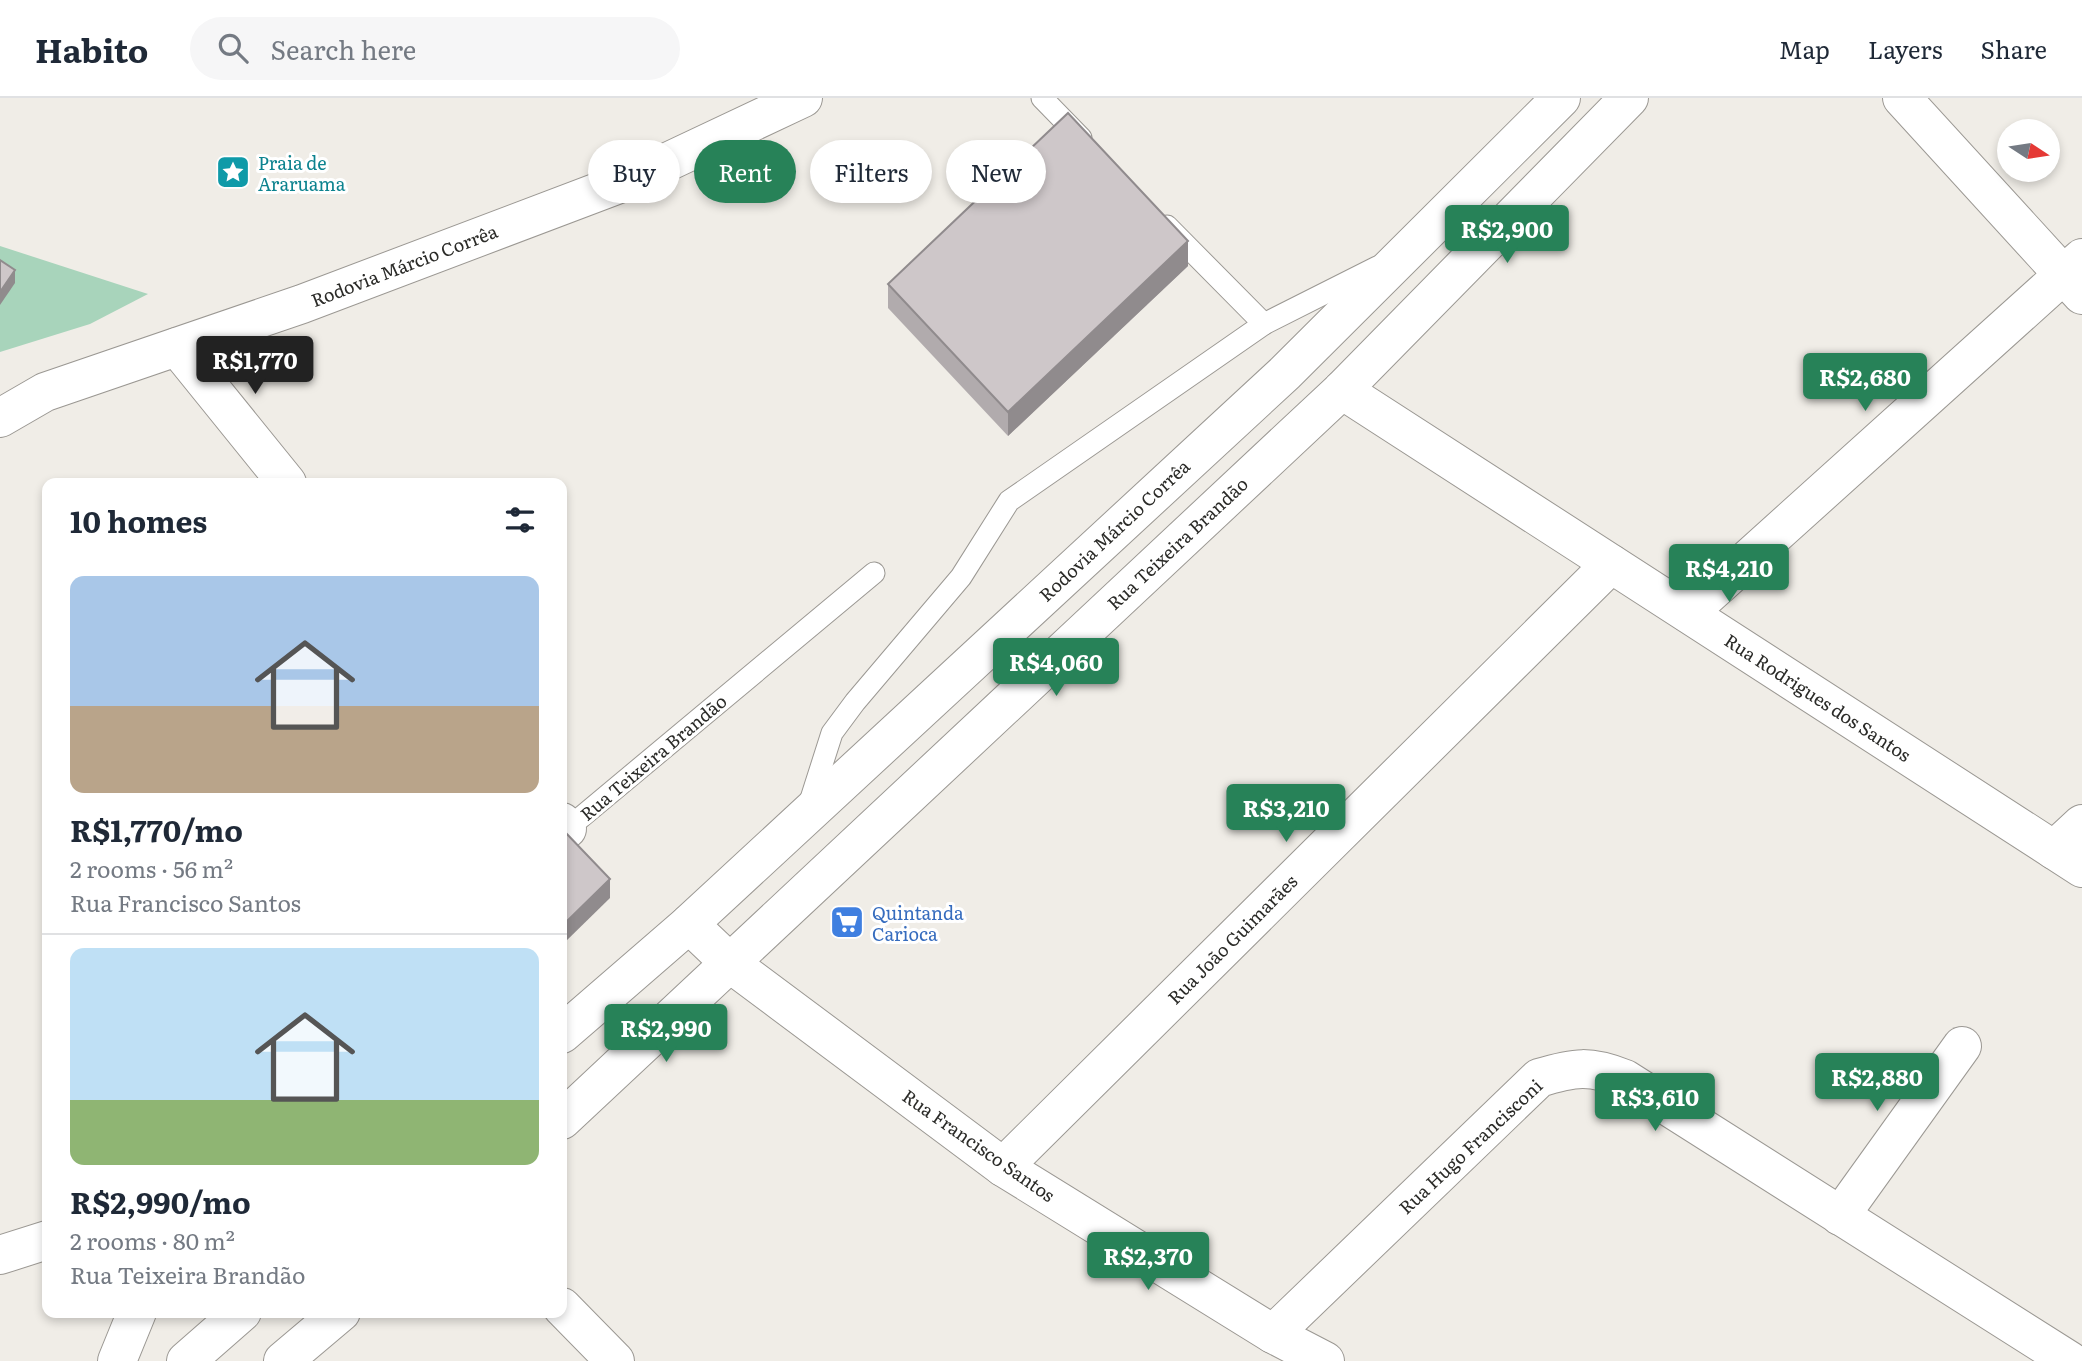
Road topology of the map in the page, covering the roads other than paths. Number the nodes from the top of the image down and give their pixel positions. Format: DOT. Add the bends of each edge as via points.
graph roads {
  1 [pos="803,98"];
  2 [pos="1042,98"];
  3 [pos="1561,98"];
  4 [pos="1629,98"];
  5 [pos="1902,98"];
  6 [pos="1100,157"];
  7 [pos="1148,206"];
  8 [pos="1408,251"];
  9 [pos="2076,276"];
  10 [pos="1264,324"];
  11 [pos="177,347"];
  12 [pos="1342,390"];
  13 [pos="0,418"];
  14 [pos="283,478"];
  15 [pos="1611,564"];
  16 [pos="874,573"];
  17 [pos="1688,613"];
  18 [pos="806,813"];
  19 [pos="2082,824"];
  20 [pos="567,826"];
  21 [pos="2068,859"];
  22 [pos="689,924"];
  23 [pos="730,964"];
  24 [pos="567,1030"];
  25 [pos="1962,1046"];
  26 [pos="567,1115"];
  27 [pos="1003,1167"];
  28 [pos="1840,1216"];
  29 [pos="42,1242"];
  30 [pos="0,1255"];
  31 [pos="567,1312"];
  32 [pos="135,1318"];
  33 [pos="235,1318"];
  34 [pos="334,1318"];
  35 [pos="1273,1334"];
  36 [pos="1316,1359"];
  37 [pos="117,1361"];
  38 [pos="186,1361"];
  39 [pos="283,1361"];
  40 [pos="615,1361"];
  41 [pos="2070,1361"];
  1 -- 11 [label="main road, Rodovia Márcio Corrêa" via="627,181"];
  2 -- 6 [label="lane"];
  3 -- 8 [label="main road, Rodovia Márcio Corrêa"];
  4 -- 12 [label="main road, Rua Teixeira Brandão"];
  5 -- 9 [label="main road"];
  7 -- 10 [label="lane"];
  8 -- 10 [label="lane"];
  8 -- 18 [label="main road, Rodovia Márcio Corrêa" via="1285,373"];
  9 -- 17 [label="main road"];
  10 -- 18 [label="lane" via="1009,500 961,577 832,733"];
  11 -- 13 [label="main road, Rodovia Márcio Corrêa" via="45,393"];
  11 -- 14 [label="main road"];
  12 -- 15 [label="main road, Rua Rodrigues dos Santos"];
  12 -- 23 [label="main road, Rua Teixeira Brandão"];
  15 -- 17 [label="main road, Rua Rodrigues dos Santos"];
  15 -- 27 [label="main road, Rua João Guimarães"];
  16 -- 20 [label="lane, Rua Teixeira Brandão"];
  17 -- 21 [label="main road, Rua Rodrigues dos Santos"];
  18 -- 22 [label="main road, Rodovia Márcio Corrêa"];
  19 -- 21 [label="main road"];
  22 -- 23 [label="main road, Rua Francisco Santos"];
  22 -- 24 [label="main road, Rodovia Márcio Corrêa"];
  23 -- 26 [label="main road, Rua Teixeira Brandão"];
  23 -- 27 [label="main road, Rua Francisco Santos"];
  25 -- 28 [label="main road"];
  27 -- 35 [label="main road, Rua Francisco Santos"];
  28 -- 35 [label="main road, Rua Hugo Francisconi" via="1625,1079 1598,1069 1571,1068 1539,1078"];
  28 -- 41 [label="main road, Rua Hugo Francisconi"];
  29 -- 30 [label="main road"];
  31 -- 40 [label="main road"];
  32 -- 37 [label="main road"];
  33 -- 38 [label="main road"];
  34 -- 39 [label="main road"];
  35 -- 36 [label="main road, Rua Francisco Santos"];
}
